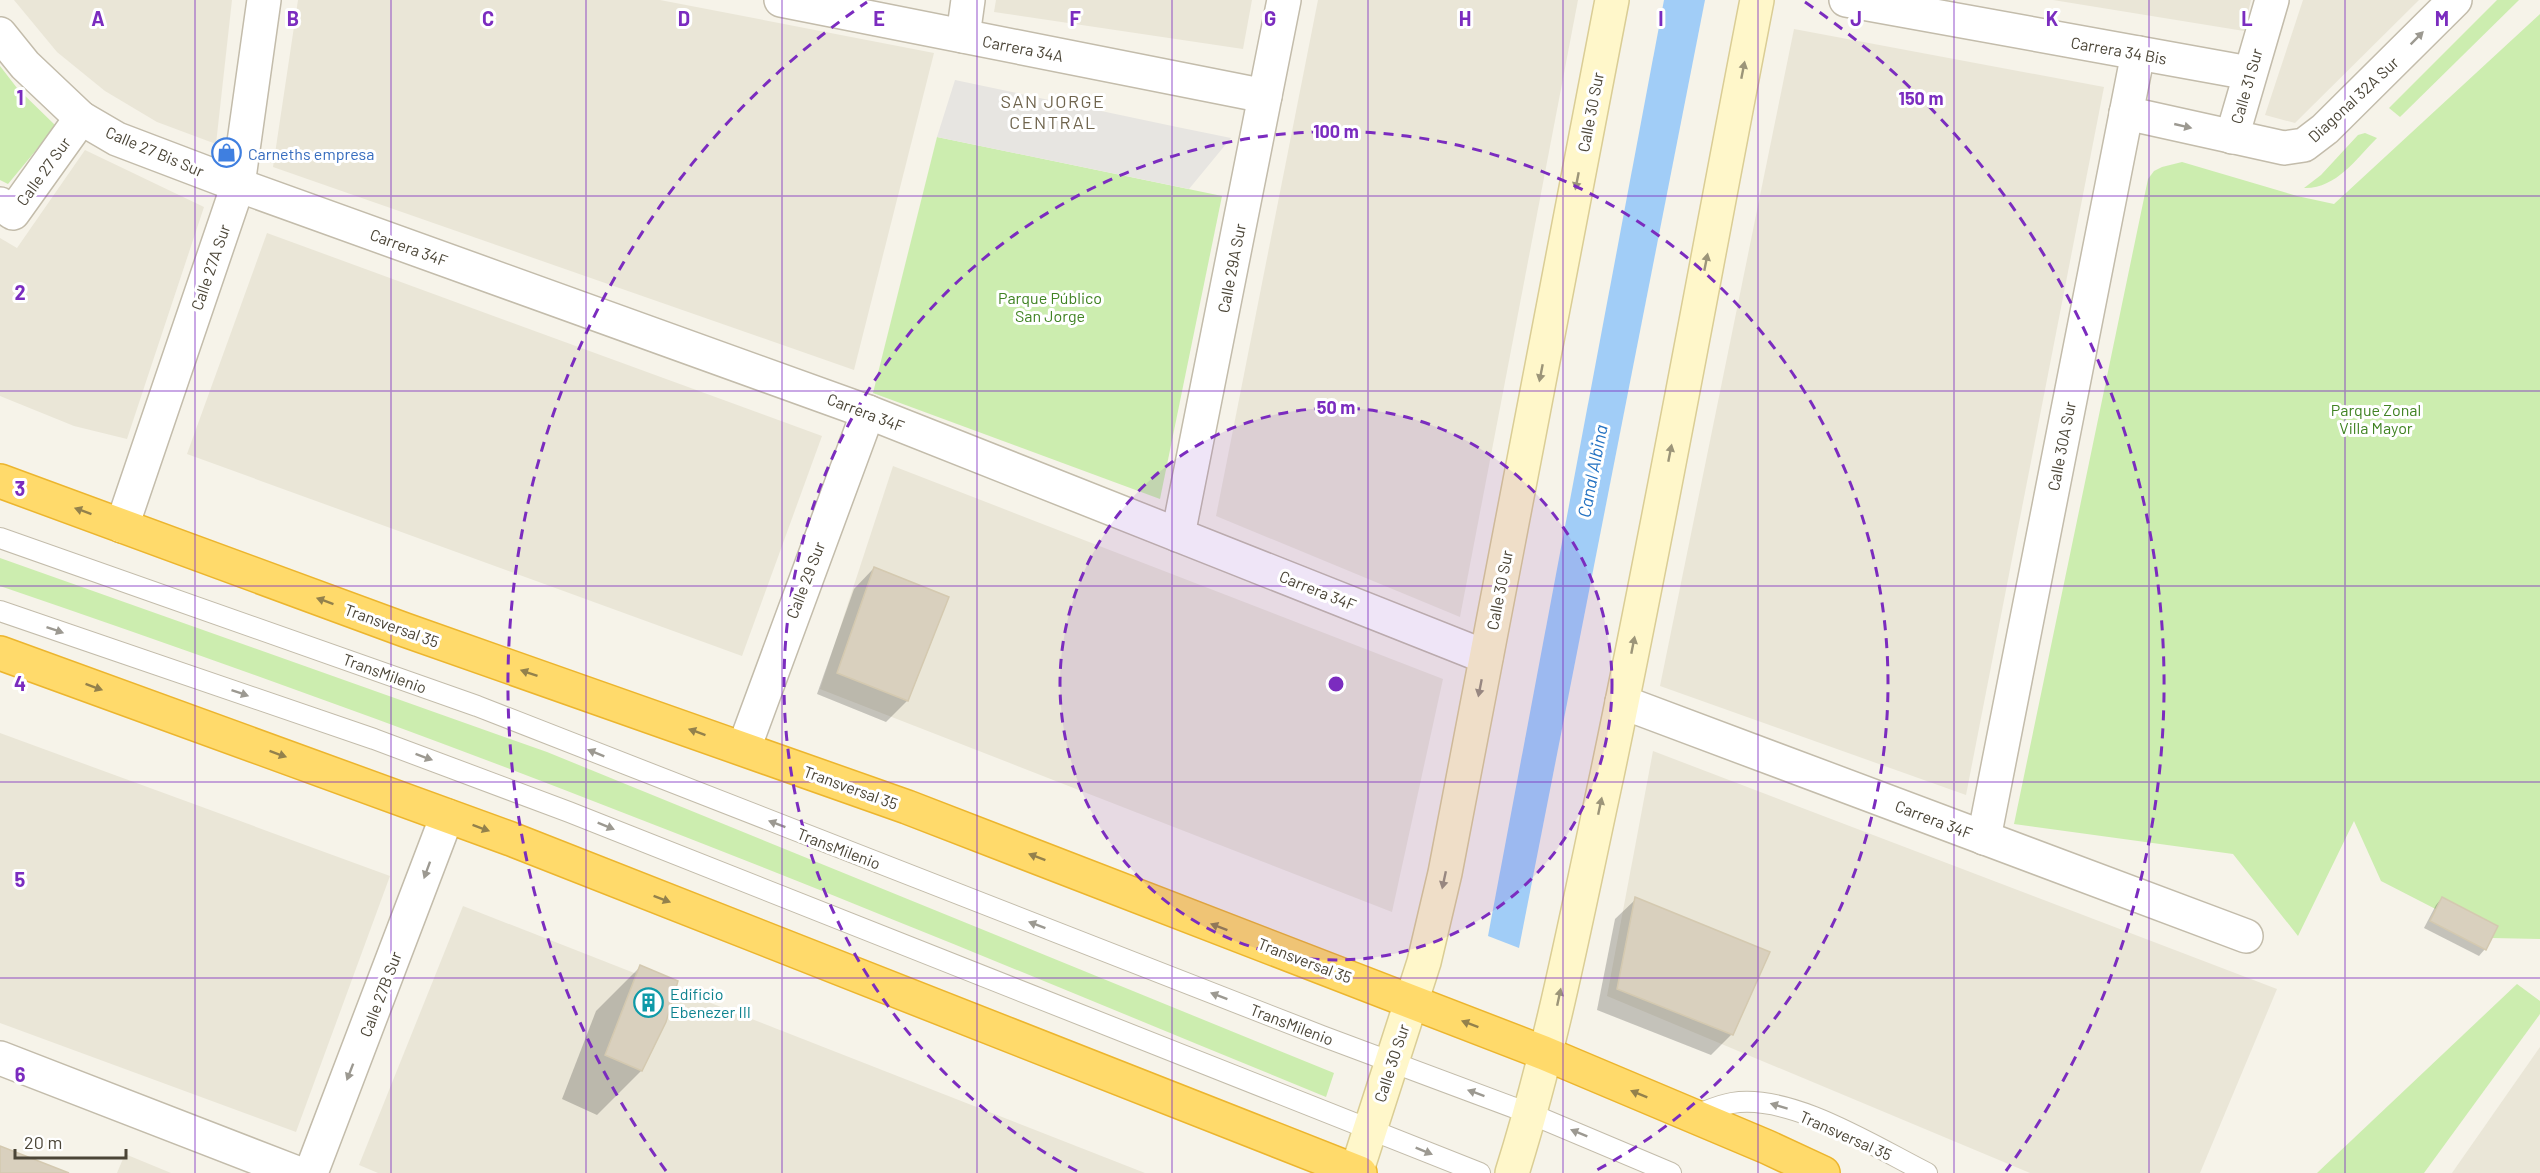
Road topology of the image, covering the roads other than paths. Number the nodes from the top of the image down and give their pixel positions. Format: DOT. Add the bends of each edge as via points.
graph roads {
  1 [pos="264,0"];
  2 [pos="781,0"];
  3 [pos="968,0"];
  4 [pos="1284,0"];
  5 [pos="1612,0"];
  6 [pos="1756,0"];
  7 [pos="1846,0"];
  8 [pos="2272,0"];
  9 [pos="2455,0"];
  10 [pos="0,34"];
  11 [pos="963,36"];
  12 [pos="2138,53"];
  13 [pos="2249,73"];
  14 [pos="1265,96"];
  15 [pos="2126,113"];
  16 [pos="81,118"];
  17 [pos="2232,137"];
  18 [pos="238,185"];
  19 [pos="0,204"];
  20 [pos="868,412"];
  21 [pos="0,466"];
  22 [pos="0,481"];
  23 [pos="39,495"];
  24 [pos="122,526"];
  25 [pos="1178,535"];
  26 [pos="0,538"];
  27 [pos="0,611"];
  28 [pos="0,653"];
  29 [pos="1486,657"];
  30 [pos="1622,702"];
  31 [pos="744,748"];
  32 [pos="447,816"];
  33 [pos="1984,838"];
  34 [pos="2246,936"];
  35 [pos="1411,1001"];
  36 [pos="1544,1053"];
  37 [pos="0,1058"];
  38 [pos="1391,1062"];
  39 [pos="1530,1114"];
  40 [pos="1693,1116"];
  41 [pos="1370,1129"];
  42 [pos="297,1173"];
  43 [pos="311,1173"];
  44 [pos="1357,1173"];
  45 [pos="1480,1173"];
  46 [pos="1512,1173"];
  47 [pos="1671,1173"];
  48 [pos="1823,1173"];
  49 [pos="1928,1173"];
  1 -- 18 [label="street, Calle 27A Sur"];
  2 -- 11 [label="street, Carrera 34A"];
  3 -- 11 [label="street"];
  4 -- 14 [label="street, Calle 29A Sur"];
  5 -- 29 [label="street, Calle 30 Sur, one-way"];
  30 -- 6 [label="street, one-way"];
  7 -- 12 [label="street, Carrera 34 Bis"];
  8 -- 13 [label="street, Calle 31 Sur"];
  17 -- 9 [label="street, Diagonal 32A Sur, one-way" via="2284,147 2304,145 2325,129"];
  10 -- 16 [label="street, Calle 27 Bis Sur" via="25,65"];
  11 -- 14 [label="street, Carrera 34A"];
  12 -- 13 [label="street, Carrera 34 Bis"];
  12 -- 15 [label="street, Calle 30A Sur"];
  13 -- 17 [label="street, Calle 31 Sur"];
  14 -- 25 [label="street, Calle 29A Sur"];
  15 -- 17 [label="street, Diagonal 32A Sur, one-way"];
  15 -- 33 [label="street, Calle 30A Sur"];
  16 -- 18 [label="street, Calle 27 Bis Sur" via="117,139"];
  16 -- 19 [label="street, Calle 27 Sur" via="13,213"];
  18 -- 20 [label="street, Carrera 34F"];
  18 -- 24 [label="street, Calle 27A Sur"];
  20 -- 25 [label="street, Carrera 34F"];
  20 -- 31 [label="street, Calle 29 Sur"];
  21 -- 23 [label="highway"];
  22 -- 23 [label="highway, Transversal 35"];
  24 -- 23 [label="highway, Transversal 35, one-way"];
  31 -- 24 [label="highway, Transversal 35, one-way"];
  25 -- 29 [label="street, Carrera 34F"];
  38 -- 26 [label="lane, TransMilenio, one-way" via="477,706"];
  27 -- 41 [label="lane, one-way" via="374,739 569,812"];
  28 -- 32 [label="highway, one-way"];
  29 -- 35 [label="street, Calle 30 Sur, one-way" via="1436,913"];
  30 -- 33 [label="street, Carrera 34F"];
  36 -- 30 [label="street, one-way"];
  35 -- 31 [label="highway, Transversal 35, one-way"];
  32 -- 43 [label="street, Calle 27B Sur, one-way"];
  32 -- 44 [label="highway, one-way"];
  33 -- 34 [label="street, Carrera 34F"];
  36 -- 35 [label="highway, Transversal 35, one-way"];
  35 -- 38 [label="street, Calle 30 Sur"];
  36 -- 39 [label="street"];
  40 -- 36 [label="highway, Transversal 35, one-way"];
  37 -- 42 [label="street"];
  39 -- 38 [label="lane, TransMilenio, one-way"];
  38 -- 41 [label="street, Calle 30 Sur"];
  39 -- 46 [label="street"];
  47 -- 39 [label="lane, TransMilenio, one-way"];
  40 -- 48 [label="highway, Transversal 35"];
  49 -- 40 [label="lane, Transversal 35, one-way" via="1818,1118 1766,1102 1732,1103"];
  41 -- 44 [label="street, Calle 30 Sur"];
  41 -- 45 [label="lane, one-way"];
}
